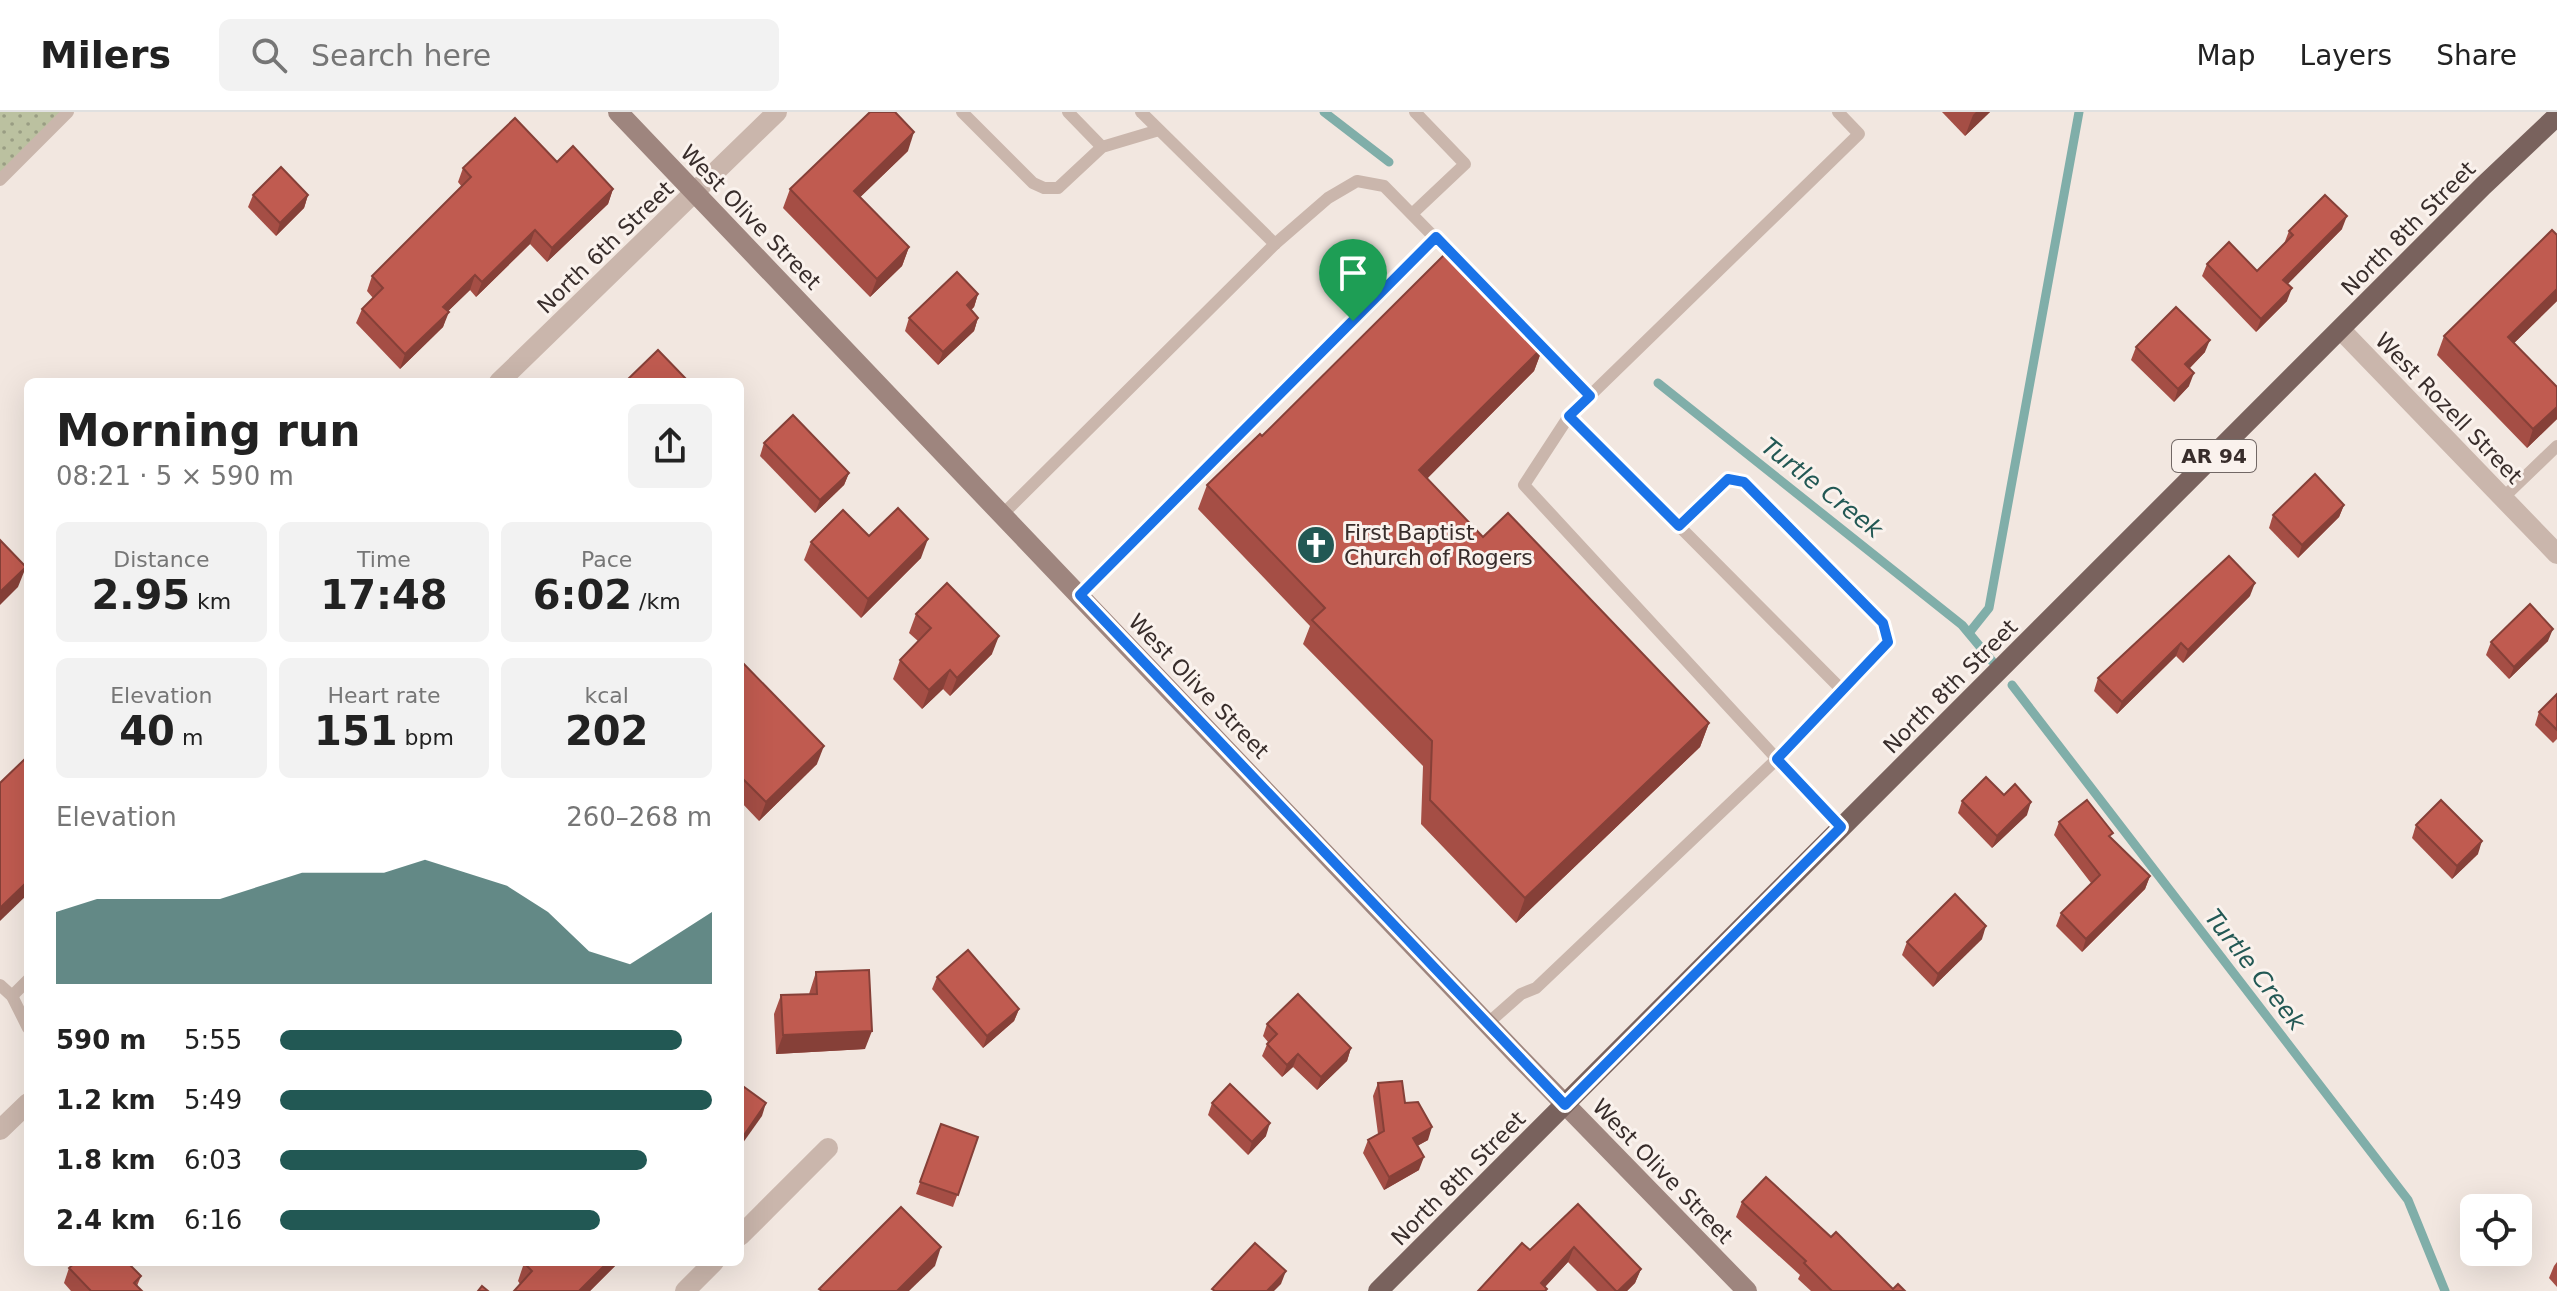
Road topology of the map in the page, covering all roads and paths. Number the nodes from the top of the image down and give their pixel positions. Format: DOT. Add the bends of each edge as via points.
graph roads {
  1 [pos="68,112"];
  2 [pos="618,112"];
  3 [pos="777,112"];
  4 [pos="962,112"];
  5 [pos="1068,112"];
  6 [pos="1141,112"];
  7 [pos="1415,112"];
  8 [pos="1838,112"];
  9 [pos="2557,116"];
  10 [pos="1159,130"];
  11 [pos="1102,147"];
  12 [pos="0,180"];
  13 [pos="695,194"];
  14 [pos="1412,214"];
  15 [pos="1436,237"];
  16 [pos="1275,244"];
  17 [pos="2341,330"];
  18 [pos="503,378"];
  19 [pos="1590,396"];
  20 [pos="1569,416"];
  21 [pos="2557,446"];
  22 [pos="2503,498"];
  23 [pos="1003,514"];
  24 [pos="1679,526"];
  25 [pos="2557,554"];
  26 [pos="1080,595"];
  27 [pos="1843,691"];
  28 [pos="1777,759"];
  29 [pos="1841,827"];
  30 [pos="24,984"];
  31 [pos="0,985"];
  32 [pos="12,996"];
  33 [pos="24,1020"];
  34 [pos="1487,1024"];
  35 [pos="1565,1105"];
  36 [pos="24,1107"];
  37 [pos="0,1130"];
  38 [pos="828,1148"];
  39 [pos="744,1232"];
  40 [pos="710,1266"];
  41 [pos="685,1291"];
  42 [pos="1378,1291"];
  43 [pos="1747,1291"];
  1 -- 12 [label="lane"];
  2 -- 13 [label="main road, West Olive Street"];
  3 -- 13 [label="street, North 6th Street"];
  4 -- 11 [label="lane" via="1044,188 1058,188"];
  5 -- 11 [label="lane"];
  6 -- 10 [label="lane"];
  7 -- 14 [label="lane" via="1465,164"];
  8 -- 19 [label="lane" via="1859,134"];
  9 -- 17 [label="main road, North 8th Street / AR 94"];
  10 -- 11 [label="lane"];
  10 -- 16 [label="lane"];
  13 -- 18 [label="street, North 6th Street"];
  13 -- 23 [label="main road, West Olive Street"];
  14 -- 15 [label="lane"];
  14 -- 16 [label="lane" via="1384,186 1357,181 1328,198"];
  15 -- 19 [label="lane"];
  15 -- 26 [label="lane"];
  16 -- 23 [label="lane"];
  17 -- 22 [label="street, West Rozell Street"];
  17 -- 29 [label="main road, North 8th Street / AR 94"];
  19 -- 20 [label="lane"];
  20 -- 24 [label="lane"];
  20 -- 28 [label="lane" via="1524,485"];
  21 -- 22 [label="lane"];
  22 -- 25 [label="street, West Rozell Street"];
  23 -- 26 [label="main road, West Olive Street"];
  24 -- 27 [label="lane"];
  24 -- 27 [label="lane" via="1728,479 1744,482 1883,623 1888,642"];
  26 -- 34 [label="main road, West Olive Street"];
  27 -- 28 [label="lane"];
  28 -- 29 [label="lane"];
  28 -- 34 [label="lane" via="1536,988 1521,994"];
  29 -- 35 [label="main road, North 8th Street / AR 94"];
  30 -- 32 [label="lane"];
  31 -- 32 [label="lane"];
  32 -- 33 [label="lane"];
  34 -- 35 [label="main road, West Olive Street"];
  35 -- 42 [label="main road, North 8th Street / AR 94"];
  35 -- 43 [label="main road, West Olive Street"];
  36 -- 37 [label="street"];
  38 -- 39 [label="street"];
  40 -- 41 [label="street"];
}
